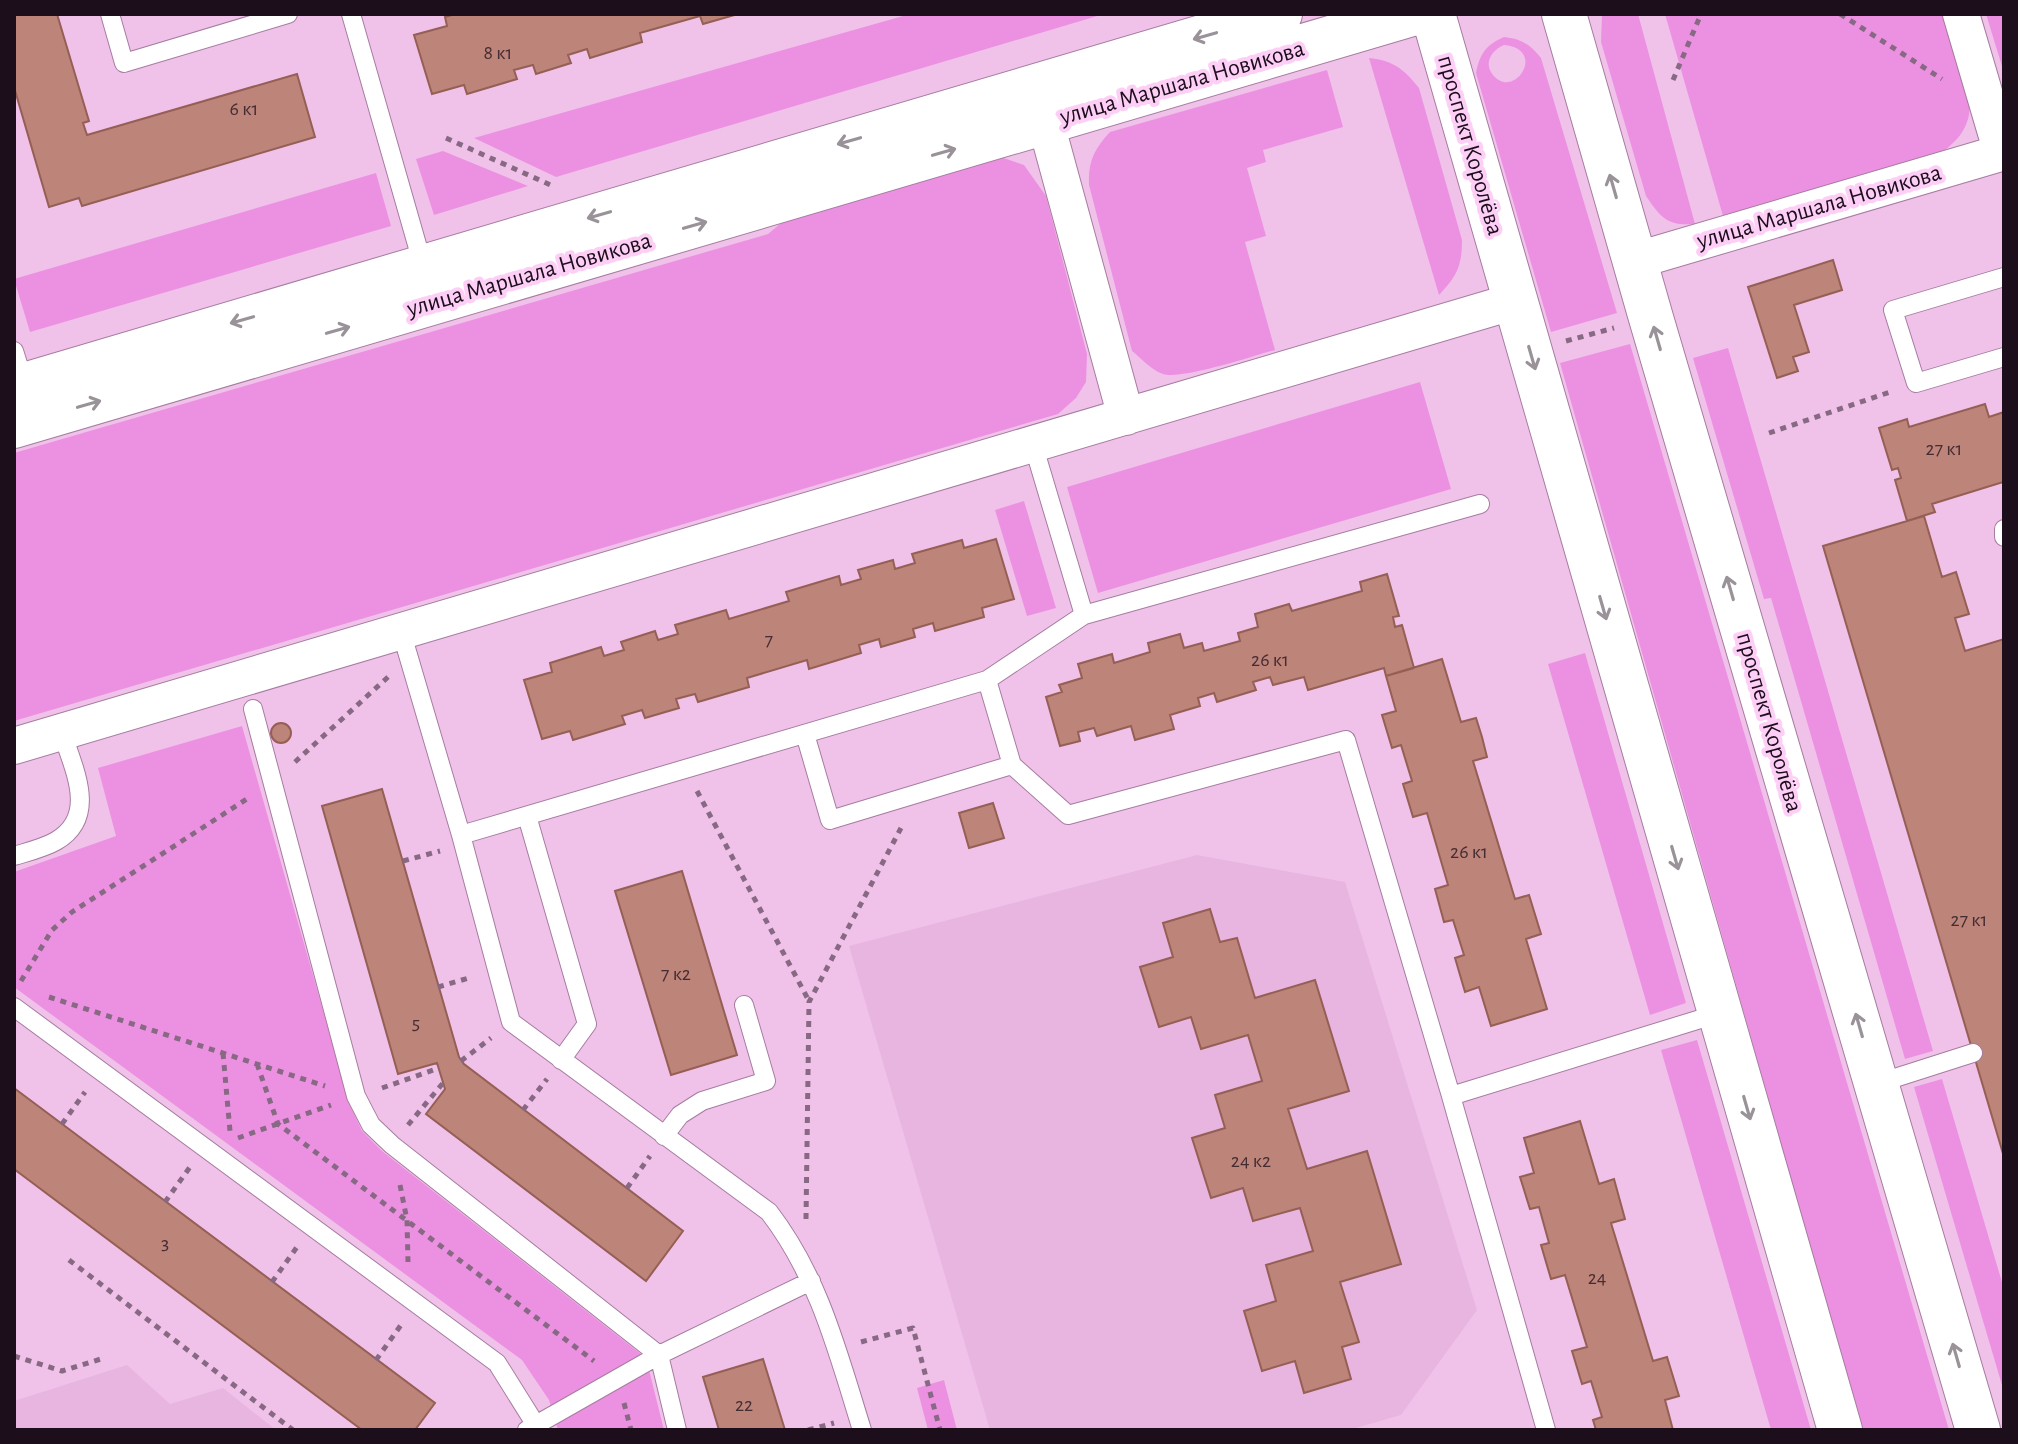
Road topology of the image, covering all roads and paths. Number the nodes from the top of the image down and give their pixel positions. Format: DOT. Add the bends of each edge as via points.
graph roads {
  1 [pos="110,14"];
  2 [pos="288,14"];
  3 [pos="351,14"];
  4 [pos="1280,14"];
  5 [pos="1412,14"];
  6 [pos="1433,14"];
  7 [pos="1564,14"];
  8 [pos="1701,14"];
  9 [pos="1840,14"];
  10 [pos="1961,14"];
  11 [pos="1673,80"];
  12 [pos="1985,95"];
  13 [pos="1040,104"];
  14 [pos="446,138"];
  15 [pos="2003,152"];
  16 [pos="564,190"];
  17 [pos="1634,261"];
  18 [pos="2004,277"];
  19 [pos="428,284"];
  20 [pos="1515,301"];
  21 [pos="1626,325"];
  22 [pos="1554,345"];
  23 [pos="2004,357"];
  24 [pos="1916,383"];
  25 [pos="20,394"];
  26 [pos="1126,417"];
  27 [pos="1769,433"];
  28 [pos="1033,444"];
  29 [pos="1480,504"];
  30 [pos="2004,529"];
  31 [pos="2004,537"];
  32 [pos="1084,615"];
  33 [pos="401,631"];
  34 [pos="390,675"];
  35 [pos="987,680"];
  36 [pos="253,709"];
  37 [pos="62,732"];
  38 [pos="805,734"];
  39 [pos="14,746"];
  40 [pos="1012,765"];
  41 [pos="686,770"];
  42 [pos="273,782"];
  43 [pos="919,793"];
  44 [pos="527,816"];
  45 [pos="462,839"];
  46 [pos="14,856"];
  47 [pos="403,861"];
  48 [pos="17,986"];
  49 [pos="47,996"];
  50 [pos="809,1002"];
  51 [pos="744,1005"];
  52 [pos="14,1007"];
  53 [pos="1720,1013"];
  54 [pos="511,1022"];
  55 [pos="223,1053"];
  56 [pos="1973,1053"];
  57 [pos="561,1060"];
  58 [pos="461,1061"];
  59 [pos="257,1064"];
  60 [pos="439,1068"];
  61 [pos="100,1071"];
  62 [pos="443,1083"];
  63 [pos="1876,1084"];
  64 [pos="356,1096"];
  65 [pos="1451,1096"];
  66 [pos="523,1110"];
  67 [pos="62,1124"];
  68 [pos="278,1124"];
  69 [pos="664,1136"];
  70 [pos="392,1145"];
  71 [pos="204,1147"];
  72 [pos="627,1188"];
  73 [pos="165,1202"];
  74 [pos="407,1220"];
  75 [pos="313,1226"];
  76 [pos="791,1241"];
  77 [pos="69,1260"];
  78 [pos="811,1281"];
  79 [pos="272,1282"];
  80 [pos="412,1300"];
  81 [pos="837,1348"];
  82 [pos="659,1355"];
  83 [pos="14,1356"];
  84 [pos="104,1358"];
  85 [pos="376,1360"];
  86 [pos="617,1378"];
  87 [pos="535,1428"];
  88 [pos="293,1430"];
  89 [pos="631,1430"];
  90 [pos="677,1430"];
  91 [pos="862,1430"];
  92 [pos="940,1430"];
  93 [pos="1546,1430"];
  94 [pos="1840,1430"];
  95 [pos="1978,1430"];
  1 -- 2 [label="lane" via="124,63"];
  3 -- 19 [label="lane"];
  4 -- 13 [label="street, улица Маршала Новикова, one-way"];
  5 -- 13 [label="street, улица Маршала Новикова"];
  6 -- 20 [label="street, проспект Королёва"];
  17 -- 7 [label="street, проспект Королёва, one-way"];
  8 -- 11 [label="path"];
  9 -- 12 [label="path" via="1970,97"];
  10 -- 12 [label="street"];
  12 -- 15 [label="street"];
  13 -- 19 [label="street, улица Маршала Новикова"];
  13 -- 26 [label="street, улица Маршала Новикова"];
  14 -- 16 [label="path"];
  15 -- 17 [label="street, улица Маршала Новикова"];
  63 -- 17 [label="street, проспект Королёва, one-way"];
  18 -- 24 [label="lane" via="1893,310"];
  19 -- 25 [label="street, улица Маршала Новикова"];
  20 -- 26 [label="street"];
  20 -- 53 [label="street, проспект Королёва, one-way"];
  21 -- 22 [label="path"];
  23 -- 24 [label="lane"];
  24 -- 27 [label="path"];
  26 -- 28 [label="street"];
  28 -- 32 [label="lane"];
  28 -- 33 [label="street"];
  29 -- 32 [label="lane"];
  30 -- 31 [label="lane"];
  32 -- 35 [label="lane"];
  33 -- 37 [label="street"];
  33 -- 45 [label="lane"];
  34 -- 42 [label="path"];
  35 -- 38 [label="lane"];
  35 -- 40 [label="lane"];
  36 -- 42 [label="lane"];
  37 -- 39 [label="street"];
  37 -- 46 [label="lane" via="82,798 77,823 57,841"];
  38 -- 41 [label="lane"];
  38 -- 43 [label="lane" via="830,820"];
  40 -- 43 [label="lane"];
  40 -- 65 [label="lane" via="1068,815 1346,740"];
  41 -- 44 [label="lane"];
  41 -- 50 [label="path"];
  42 -- 48 [label="path" via="72,912 52,930"];
  42 -- 64 [label="lane"];
  43 -- 50 [label="path"];
  44 -- 45 [label="lane"];
  44 -- 57 [label="lane" via="587,1024"];
  45 -- 47 [label="path"];
  45 -- 54 [label="lane"];
  49 -- 55 [label="path"];
  50 -- 76 [label="path" via="806,1227"];
  51 -- 69 [label="lane" via="766,1081 702,1101 680,1115"];
  52 -- 61 [label="lane"];
  53 -- 65 [label="lane"];
  53 -- 94 [label="street, проспект Королёва, one-way"];
  54 -- 57 [label="lane"];
  54 -- 58 [label="path"];
  55 -- 59 [label="path"];
  55 -- 68 [label="path" via="231,1140"];
  56 -- 63 [label="lane"];
  57 -- 66 [label="path"];
  57 -- 69 [label="lane"];
  59 -- 64 [label="path"];
  59 -- 68 [label="path"];
  60 -- 64 [label="path"];
  61 -- 67 [label="path"];
  61 -- 71 [label="lane"];
  62 -- 70 [label="path"];
  95 -- 63 [label="street, проспект Королёва, one-way"];
  64 -- 68 [label="path"];
  64 -- 70 [label="lane" via="371,1125"];
  65 -- 93 [label="lane"];
  68 -- 74 [label="path"];
  69 -- 72 [label="path"];
  69 -- 76 [label="lane" via="769,1212"];
  70 -- 74 [label="path"];
  70 -- 82 [label="lane"];
  71 -- 73 [label="path"];
  71 -- 75 [label="lane"];
  74 -- 80 [label="path"];
  74 -- 86 [label="path"];
  75 -- 79 [label="path"];
  75 -- 80 [label="lane"];
  76 -- 78 [label="lane"];
  77 -- 88 [label="path"];
  78 -- 81 [label="lane"];
  78 -- 82 [label="lane"];
  80 -- 85 [label="path"];
  80 -- 87 [label="lane" via="497,1363"];
  81 -- 91 [label="lane"];
  81 -- 92 [label="path" via="913,1328"];
  82 -- 86 [label="lane"];
  82 -- 90 [label="lane"];
  83 -- 84 [label="path" via="62,1371"];
  86 -- 87 [label="lane"];
  86 -- 89 [label="path"];
}
